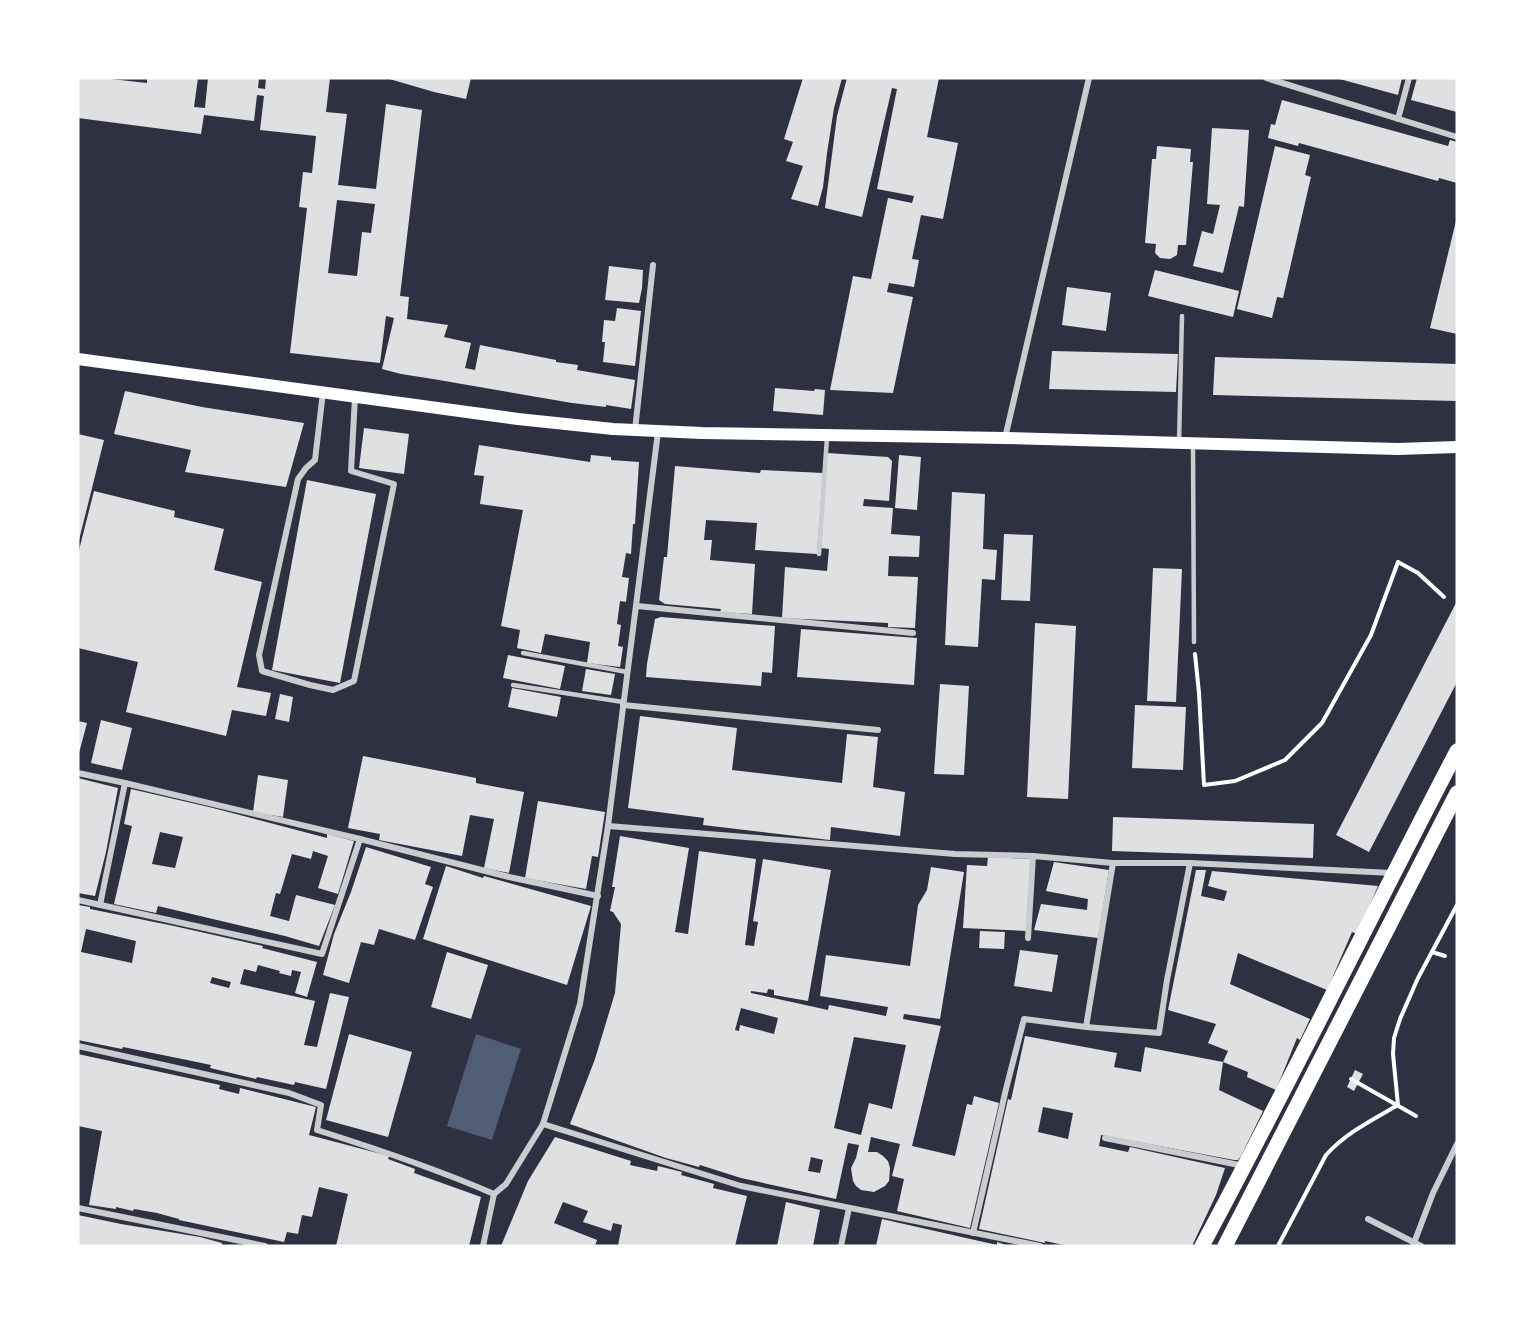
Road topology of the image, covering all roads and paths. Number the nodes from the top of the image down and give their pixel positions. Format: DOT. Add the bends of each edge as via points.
graph roads {
  1 [pos="1089,78"];
  2 [pos="1266,78"];
  3 [pos="1409,78"];
  4 [pos="1398,119"];
  5 [pos="1457,137"];
  6 [pos="652,265"];
  7 [pos="1182,316"];
  8 [pos="78,359"];
  9 [pos="323,392"];
  10 [pos="355,396"];
  11 [pos="635,430"];
  12 [pos="658,431"];
  13 [pos="827,434"];
  14 [pos="1005,438"];
  15 [pos="1179,443"];
  16 [pos="1193,443"];
  17 [pos="1457,447"];
  18 [pos="1398,448"];
  19 [pos="1457,456"];
  20 [pos="819,554"];
  21 [pos="1444,597"];
  22 [pos="637,606"];
  23 [pos="913,633"];
  24 [pos="1194,642"];
  25 [pos="523,653"];
  26 [pos="627,672"];
  27 [pos="513,685"];
  28 [pos="623,703"];
  29 [pos="878,730"];
  30 [pos="1457,751"];
  31 [pos="78,773"];
  32 [pos="125,783"];
  33 [pos="1457,793"];
  34 [pos="608,826"];
  35 [pos="360,839"];
  36 [pos="1033,856"];
  37 [pos="1113,862"];
  38 [pos="1190,863"];
  39 [pos="1393,873"];
  40 [pos="598,896"];
  41 [pos="78,900"];
  42 [pos="1457,904"];
  43 [pos="100,905"];
  44 [pos="1028,938"];
  45 [pos="1432,952"];
  46 [pos="1445,956"];
  47 [pos="1086,1027"];
  48 [pos="78,1046"];
  49 [pos="1351,1079"];
  50 [pos="1398,1105"];
  51 [pos="1416,1116"];
  52 [pos="543,1124"];
  53 [pos="1105,1138"];
  54 [pos="1457,1144"];
  55 [pos="1245,1167"];
  56 [pos="494,1194"];
  57 [pos="78,1208"];
  58 [pos="849,1208"];
  59 [pos="1368,1219"];
  60 [pos="973,1233"];
  61 [pos="1418,1244"];
  62 [pos="265,1246"];
  63 [pos="483,1246"];
  64 [pos="841,1246"];
  65 [pos="1040,1246"];
  66 [pos="1202,1246"];
  67 [pos="1225,1246"];
  68 [pos="1278,1246"];
  1 -- 14 [label="street"];
  2 -- 4 [label="street"];
  3 -- 4 [label="street"];
  4 -- 5 [label="street"];
  6 -- 11 [label="street"];
  7 -- 15 [label="lane"];
  8 -- 9 [label="main road"];
  9 -- 10 [label="main road"];
  9 -- 10 [label="street" via="315,460 298,478 259,655 262,671 333,690 354,681 393,484 351,471"];
  10 -- 11 [label="main road"];
  11 -- 12 [label="main road"];
  12 -- 13 [label="main road"];
  12 -- 22 [label="street"];
  13 -- 14 [label="main road"];
  13 -- 20 [label="lane"];
  14 -- 15 [label="main road"];
  15 -- 16 [label="main road"];
  16 -- 18 [label="main road"];
  16 -- 24 [label="lane"];
  17 -- 18 [label="main road"];
  18 -- 19 [label="main road"];
  21 -- 24 [label="path" via="1418,573 1398,562 1371,635 1322,723 1285,760 1235,781 1203,785"];
  22 -- 23 [label="street"];
  22 -- 26 [label="street"];
  25 -- 26 [label="lane"];
  26 -- 28 [label="street"];
  27 -- 28 [label="lane"];
  28 -- 29 [label="street"];
  28 -- 34 [label="street"];
  30 -- 39 [label="main road"];
  31 -- 32 [label="street"];
  32 -- 35 [label="street"];
  32 -- 43 [label="street"];
  33 -- 67 [label="main road"];
  34 -- 36 [label="street" via="955,854"];
  34 -- 40 [label="street"];
  35 -- 40 [label="street"];
  35 -- 43 [label="street" via="322,954"];
  36 -- 37 [label="street"];
  36 -- 44 [label="street"];
  37 -- 38 [label="street"];
  37 -- 47 [label="street"];
  38 -- 39 [label="street"];
  38 -- 47 [label="street" via="1158,1033"];
  39 -- 55 [label="main road"];
  40 -- 52 [label="street" via="580,1004"];
  41 -- 43 [label="street"];
  42 -- 45 [label="path"];
  45 -- 46 [label="path"];
  45 -- 50 [label="path" via="1407,1000 1394,1038"];
  47 -- 60 [label="street" via="1024,1019"];
  48 -- 56 [label="street" via="289,1093 321,1105 317,1130 452,1175"];
  49 -- 50 [label="path"];
  50 -- 51 [label="path"];
  50 -- 68 [label="path" via="1358,1128 1326,1155"];
  52 -- 56 [label="street" via="507,1184"];
  52 -- 58 [label="street" via="741,1186"];
  53 -- 55 [label="street"];
  54 -- 61 [label="street" via="1433,1193"];
  55 -- 66 [label="main road"];
  56 -- 63 [label="street"];
  57 -- 62 [label="street"];
  58 -- 60 [label="street"];
  58 -- 64 [label="street"];
  59 -- 61 [label="street"];
  60 -- 65 [label="street"];
}
